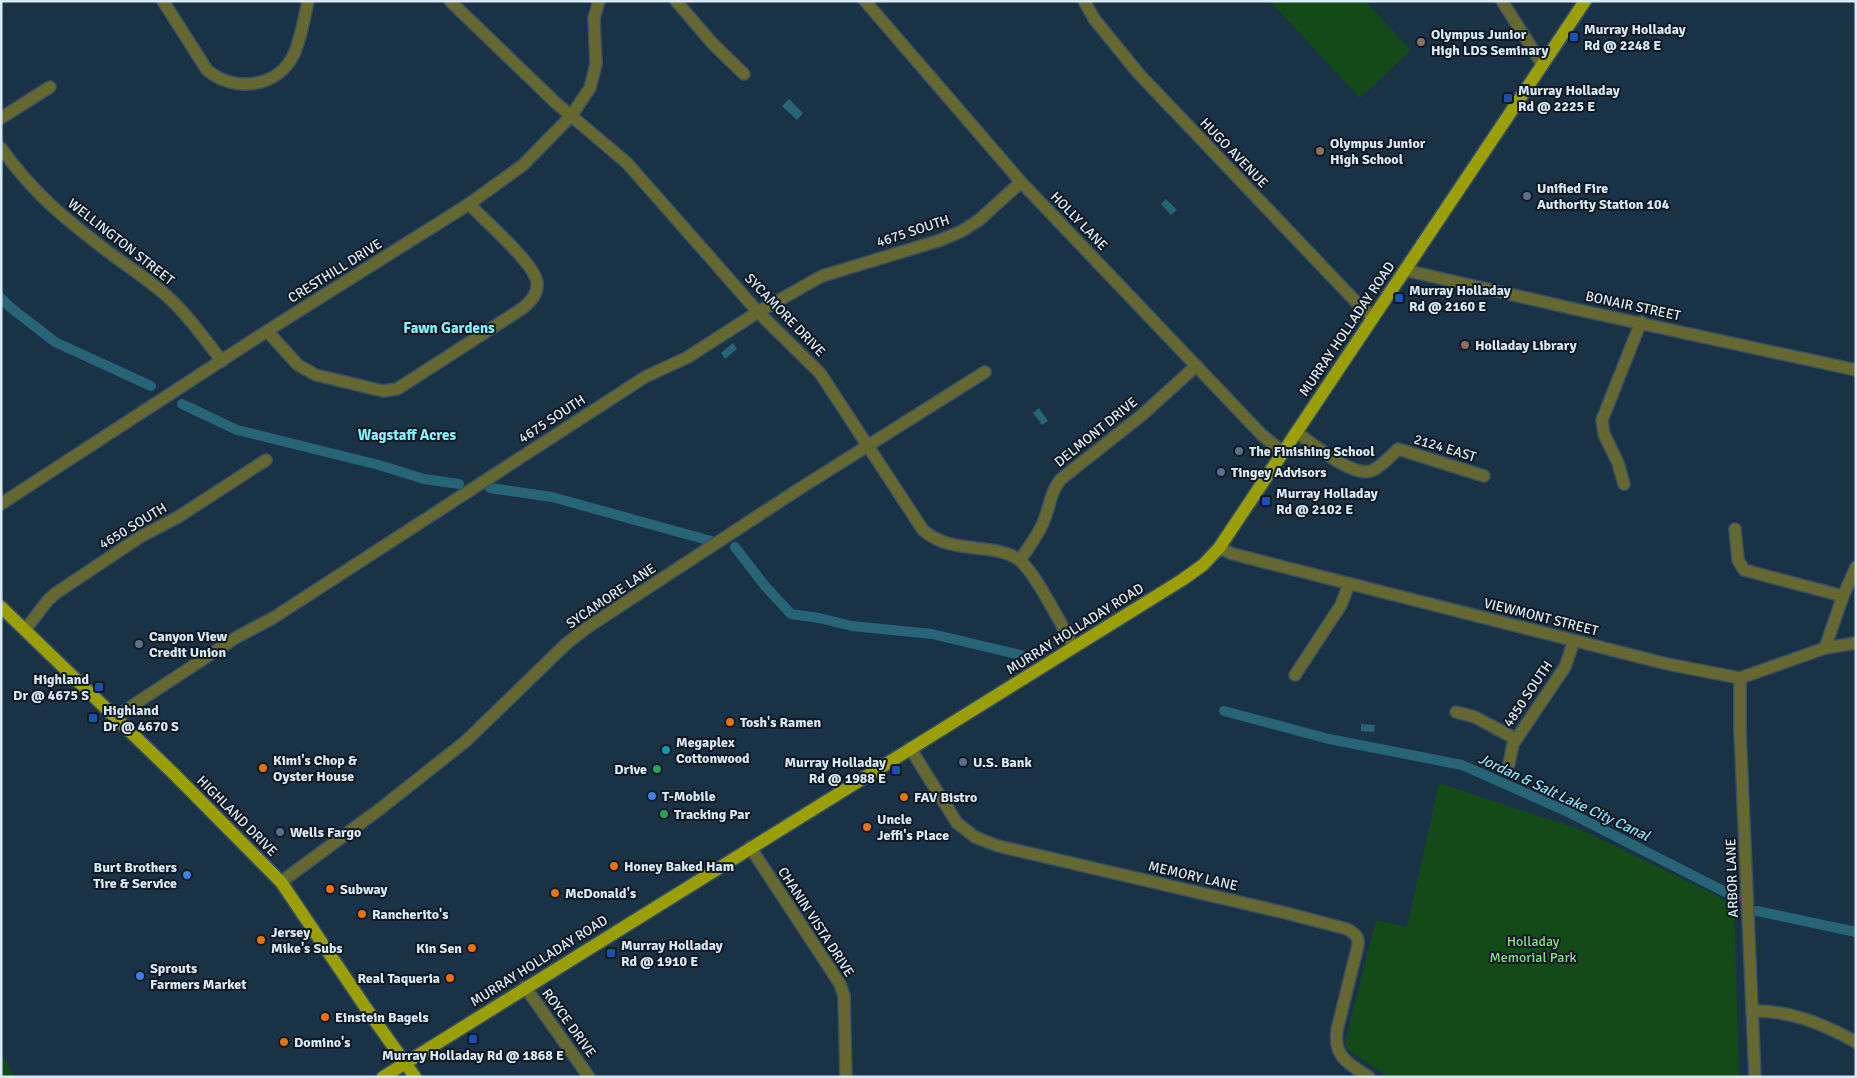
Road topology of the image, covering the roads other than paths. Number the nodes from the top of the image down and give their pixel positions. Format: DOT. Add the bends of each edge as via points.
graph roads {
  1 [pos="163,1"];
  2 [pos="308,1"];
  3 [pos="450,1"];
  4 [pos="599,1"];
  5 [pos="676,1"];
  6 [pos="865,1"];
  7 [pos="1084,1"];
  8 [pos="1502,1"];
  9 [pos="1585,1"];
  10 [pos="1542,64"];
  11 [pos="744,74"];
  12 [pos="50,87"];
  13 [pos="571,116"];
  14 [pos="1,118"];
  15 [pos="1,148"];
  16 [pos="1021,182"];
  17 [pos="469,204"];
  18 [pos="1404,270"];
  19 [pos="758,312"];
  20 [pos="1372,318"];
  21 [pos="1641,322"];
  22 [pos="268,331"];
  23 [pos="222,360"];
  24 [pos="1196,366"];
  25 [pos="1856,370"];
  26 [pos="985,372"];
  27 [pos="1296,432"];
  28 [pos="868,446"];
  29 [pos="1283,452"];
  30 [pos="266,460"];
  31 [pos="1484,476"];
  32 [pos="1624,484"];
  33 [pos="1,504"];
  34 [pos="1735,529"];
  35 [pos="1219,548"];
  36 [pos="1020,560"];
  37 [pos="1856,567"];
  38 [pos="1349,584"];
  39 [pos="1843,596"];
  40 [pos="1,607"];
  41 [pos="25,630"];
  42 [pos="1574,641"];
  43 [pos="1856,643"];
  44 [pos="1074,647"];
  45 [pos="1825,648"];
  46 [pos="1295,675"];
  47 [pos="1740,678"];
  48 [pos="1456,712"];
  49 [pos="115,717"];
  50 [pos="1516,739"];
  51 [pos="910,748"];
  52 [pos="1509,764"];
  53 [pos="750,847"];
  54 [pos="280,882"];
  55 [pos="525,987"];
  56 [pos="1752,1011"];
  57 [pos="1856,1042"];
  58 [pos="405,1062"];
  59 [pos="383,1077"];
  60 [pos="415,1077"];
  61 [pos="589,1077"];
  62 [pos="846,1077"];
  63 [pos="1369,1077"];
  64 [pos="1755,1077"];
  1 -- 2 [label="street" via="203,64 213,74 229,82 249,85 268,80 284,69 296,48"];
  3 -- 13 [label="street, SYCAMORE DRIVE"];
  4 -- 13 [label="street, CRESTHILL DRIVE" via="594,18 597,51 594,74 586,95"];
  5 -- 11 [label="street"];
  6 -- 16 [label="street, HOLLY LANE"];
  7 -- 20 [label="street, HUGO AVENUE" via="1095,20 1139,74"];
  8 -- 10 [label="street"];
  9 -- 10 [label="main road, MURRAY HOLLADAY ROAD"];
  10 -- 18 [label="main road, MURRAY HOLLADAY ROAD"];
  12 -- 14 [label="street"];
  13 -- 17 [label="street, CRESTHILL DRIVE" via="523,165"];
  13 -- 19 [label="street, SYCAMORE DRIVE" via="634,170"];
  15 -- 23 [label="street, WELLINGTON STREET" via="50,205 172,300"];
  16 -- 19 [label="street, 4675 SOUTH" via="962,231 828,274"];
  16 -- 24 [label="street, HOLLY LANE"];
  17 -- 22 [label="street, CRESTHILL DRIVE"];
  17 -- 22 [label="street" via="530,266 537,284 536,294 523,308 406,384 383,391 316,375 298,365"];
  18 -- 20 [label="main road, MURRAY HOLLADAY ROAD"];
  18 -- 21 [label="street, BONAIR STREET"];
  19 -- 28 [label="street, SYCAMORE DRIVE" via="824,377"];
  19 -- 49 [label="street, 4675 SOUTH" via="688,357 645,377"];
  20 -- 27 [label="main road, MURRAY HOLLADAY ROAD"];
  21 -- 25 [label="street, BONAIR STREET"];
  21 -- 32 [label="street" via="1602,420 1604,434 1618,462"];
  22 -- 23 [label="street, CRESTHILL DRIVE"];
  23 -- 33 [label="street, CRESTHILL DRIVE"];
  24 -- 29 [label="street, HOLLY LANE" via="1262,436"];
  24 -- 36 [label="street, DELMONT DRIVE" via="1142,415 1061,479 1053,489 1037,535"];
  26 -- 28 [label="street, SYCAMORE LANE"];
  27 -- 29 [label="main road, MURRAY HOLLADAY ROAD"];
  27 -- 31 [label="street, 2124 EAST" via="1341,463 1358,470 1376,468 1398,449"];
  28 -- 36 [label="street, SYCAMORE DRIVE" via="927,534 947,543 1005,553"];
  28 -- 54 [label="street, SYCAMORE LANE" via="588,627 566,644 466,741"];
  29 -- 35 [label="main road, MURRAY HOLLADAY ROAD"];
  30 -- 41 [label="street, 4650 SOUTH" via="56,593"];
  34 -- 39 [label="street" via="1738,560 1744,570"];
  35 -- 38 [label="street, VIEWMONT STREET"];
  35 -- 44 [label="main road, MURRAY HOLLADAY ROAD" via="1192,573"];
  36 -- 44 [label="street"];
  37 -- 39 [label="street"];
  38 -- 42 [label="street, VIEWMONT STREET"];
  38 -- 46 [label="street" via="1341,605"];
  39 -- 45 [label="street"];
  40 -- 41 [label="main road, HIGHLAND DRIVE"];
  41 -- 49 [label="main road, HIGHLAND DRIVE"];
  42 -- 47 [label="street, VIEWMONT STREET"];
  42 -- 50 [label="street, 4850 SOUTH" via="1565,667"];
  43 -- 45 [label="street"];
  44 -- 51 [label="main road, MURRAY HOLLADAY ROAD"];
  45 -- 47 [label="street"];
  47 -- 56 [label="street, ARBOR LANE"];
  48 -- 50 [label="street" via="1475,717"];
  49 -- 54 [label="main road, HIGHLAND DRIVE"];
  50 -- 52 [label="street, 4850 SOUTH"];
  51 -- 53 [label="main road, MURRAY HOLLADAY ROAD"];
  51 -- 63 [label="street, MEMORY LANE" via="957,823 982,840 1286,913 1356,934 1358,946 1336,1042 1341,1056"];
  53 -- 55 [label="main road, MURRAY HOLLADAY ROAD"];
  53 -- 62 [label="street, CHANIN VISTA DRIVE" via="840,984 844,996"];
  54 -- 58 [label="main road, HIGHLAND DRIVE"];
  55 -- 58 [label="main road, MURRAY HOLLADAY ROAD"];
  55 -- 61 [label="street, ROYCE DRIVE"];
  56 -- 57 [label="street" via="1801,1017"];
  56 -- 64 [label="street, ARBOR LANE"];
  58 -- 59 [label="main road, MURRAY HOLLADAY ROAD"];
  58 -- 60 [label="main road, HIGHLAND DRIVE"];
}
